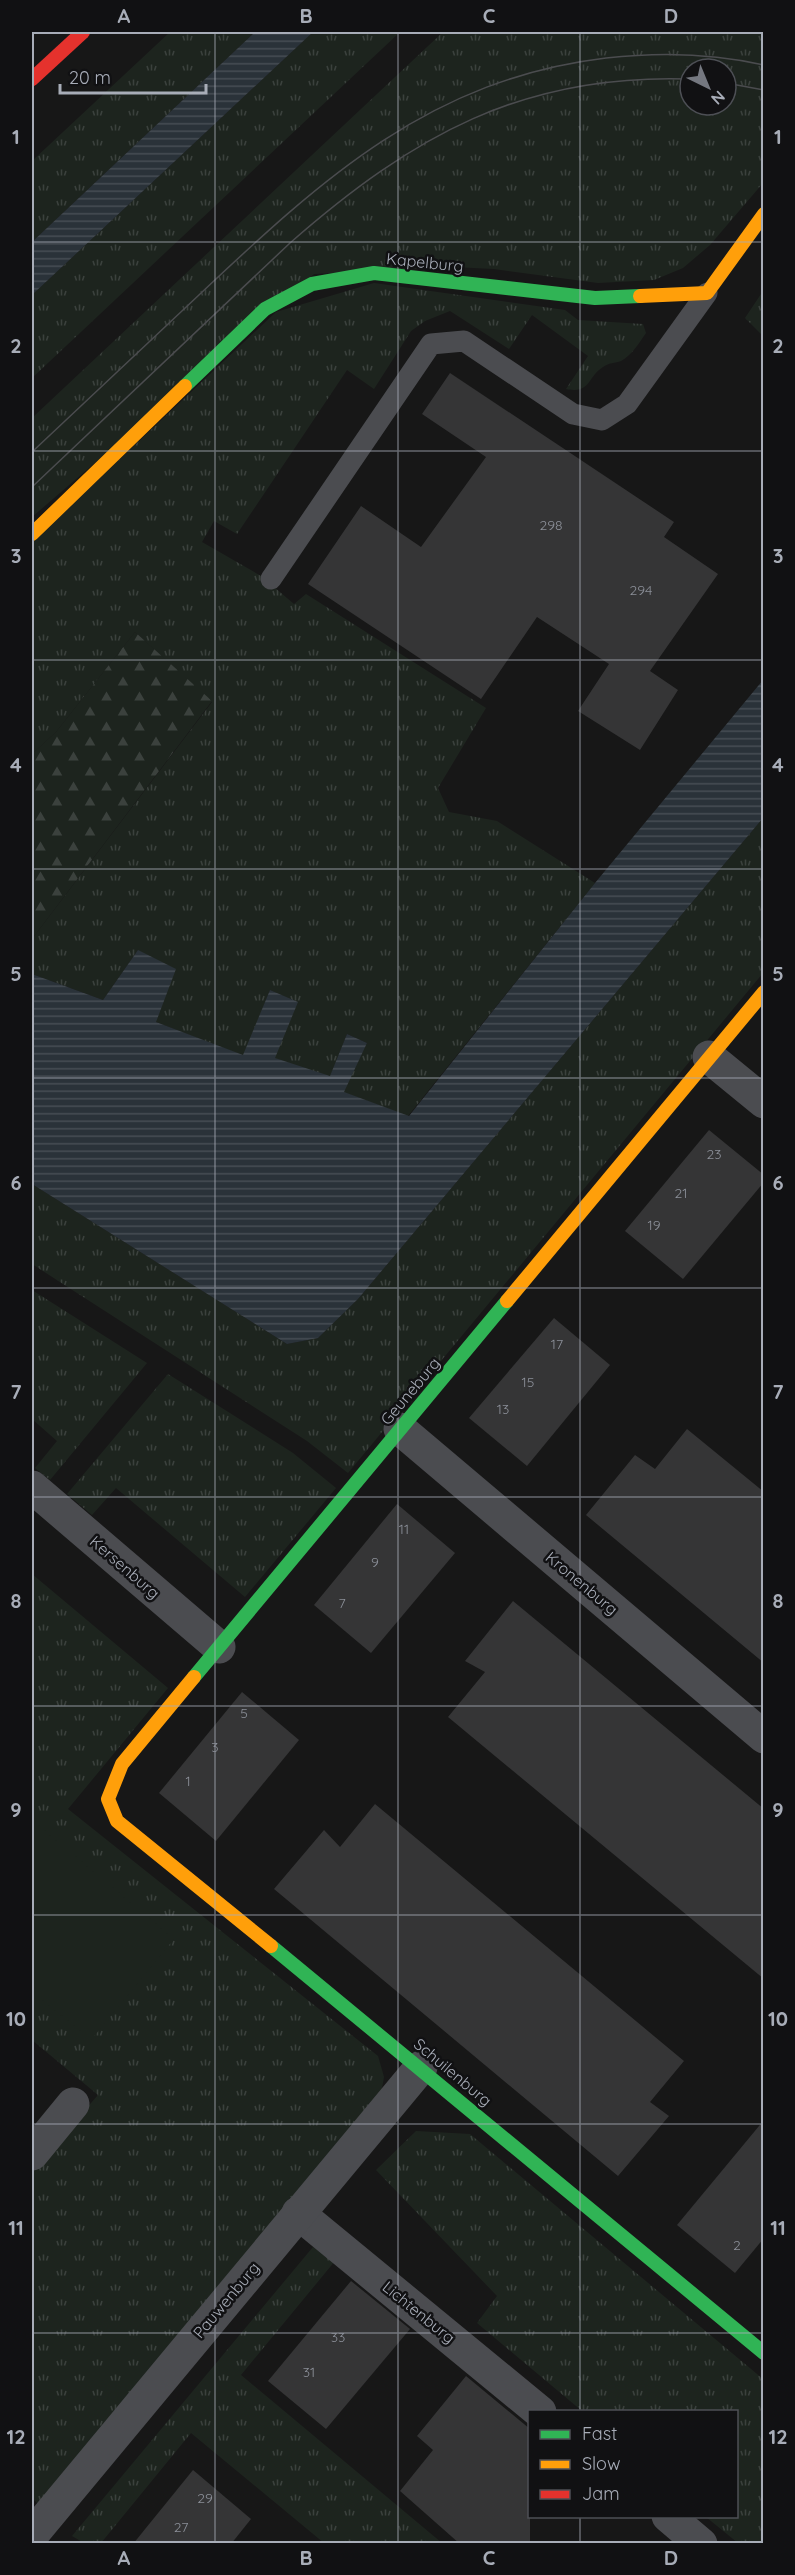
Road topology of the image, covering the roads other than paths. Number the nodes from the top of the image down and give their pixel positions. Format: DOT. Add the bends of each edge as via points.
graph roads {
  1 [pos="83,32"];
  2 [pos="32,79"];
  3 [pos="764,214"];
  4 [pos="707,293"];
  5 [pos="32,534"];
  6 [pos="271,579"];
  7 [pos="764,992"];
  8 [pos="709,1057"];
  9 [pos="764,1102"];
  10 [pos="400,1429"];
  11 [pos="37,1503"];
  12 [pos="219,1647"];
  13 [pos="764,1737"];
  14 [pos="117,1821"];
  15 [pos="421,2067"];
  16 [pos="73,2104"];
  17 [pos="32,2154"];
  18 [pos="298,2213"];
  19 [pos="762,2350"];
  20 [pos="538,2410"];
  21 [pos="669,2518"];
  22 [pos="32,2535"];
  23 [pos="701,2544"];
  1 -- 2 [label="street"];
  3 -- 4 [label="street"];
  4 -- 5 [label="street, Kapelburg" via="595,298 374,273 312,284 265,309"];
  4 -- 6 [label="lane" via="627,404 602,420 573,414 464,341 431,344"];
  7 -- 8 [label="street, Geuneburg"];
  8 -- 9 [label="street"];
  8 -- 10 [label="street, Geuneburg"];
  10 -- 12 [label="street, Geuneburg"];
  10 -- 13 [label="street, Kronenburg"];
  11 -- 12 [label="street, Kersenburg"];
  12 -- 14 [label="street, Geuneburg" via="122,1764 108,1799"];
  14 -- 15 [label="street, Schuilenburg"];
  15 -- 18 [label="street, Pauwenburg"];
  15 -- 19 [label="street, Schuilenburg"];
  16 -- 17 [label="street"];
  18 -- 20 [label="street, Lichtenburg"];
  18 -- 22 [label="street, Pauwenburg"];
  21 -- 23 [label="street"];
}
